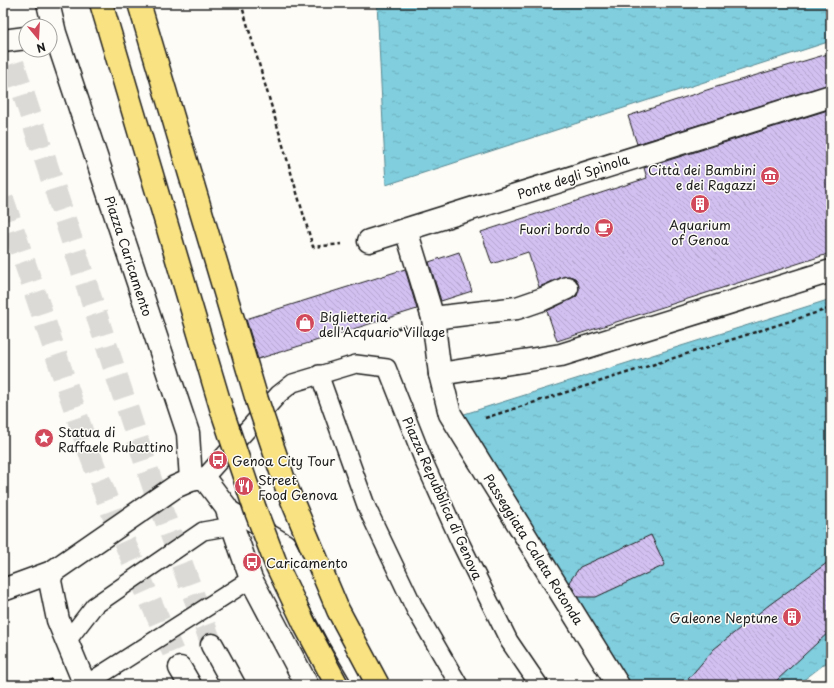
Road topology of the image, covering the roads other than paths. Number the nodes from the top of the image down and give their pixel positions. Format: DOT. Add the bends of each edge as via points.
graph roads {
  1 [pos="102,3"];
  2 [pos="139,3"];
  3 [pos="49,4"];
  4 [pos="50,18"];
  5 [pos="18,39"];
  6 [pos="3,41"];
  7 [pos="58,52"];
  8 [pos="831,96"];
  9 [pos="406,230"];
  10 [pos="369,241"];
  11 [pos="831,270"];
  12 [pos="567,288"];
  13 [pos="433,318"];
  14 [pos="319,374"];
  15 [pos="440,374"];
  16 [pos="197,479"];
  17 [pos="229,516"];
  18 [pos="52,572"];
  19 [pos="251,579"];
  20 [pos="3,590"];
  21 [pos="67,641"];
  22 [pos="212,645"];
  23 [pos="85,685"];
  24 [pos="234,685"];
  25 [pos="306,685"];
  26 [pos="337,685"];
  27 [pos="364,685"];
  28 [pos="378,685"];
  29 [pos="459,685"];
  30 [pos="539,685"];
  31 [pos="618,685"];
  1 -- 26 [label="highway, bridge" via="220,403 255,510 279,571"];
  2 -- 28 [label="highway, bridge" via="257,400 286,486 338,610"];
  3 -- 4 [label="street, Piazza Caricamento"];
  5 -- 6 [label="street"];
  7 -- 16 [label="street, Piazza Caricamento" via="188,433"];
  8 -- 9 [label="street, Ponte degli Spìnola"];
  9 -- 10 [label="street, Ponte degli Spìnola"];
  9 -- 13 [label="street, Passeggiata Calata Rotonda"];
  11 -- 15 [label="street" via="561,355"];
  12 -- 13 [label="street" via="517,308"];
  13 -- 15 [label="street, Passeggiata Calata Rotonda"];
  14 -- 16 [label="lane, Piazza Repubblica di Genova" via="292,383 279,394"];
  14 -- 29 [label="lane" via="367,508 415,610"];
  14 -- 30 [label="lane, Piazza Repubblica di Genova" via="356,364 387,368 425,464 460,542 509,641"];
  15 -- 31 [label="street, Passeggiata Calata Rotonda" via="450,414"];
  16 -- 17 [label="street"];
  16 -- 18 [label="street" via="175,487"];
  17 -- 19 [label="street"];
  17 -- 21 [label="lane" via="94,606"];
  17 -- 27 [label="lane" via="286,543"];
  18 -- 20 [label="street"];
  18 -- 21 [label="street" via="52,594 58,620"];
  19 -- 23 [label="lane"];
  19 -- 25 [label="street"];
  21 -- 23 [label="street"];
  22 -- 24 [label="street"];
}
